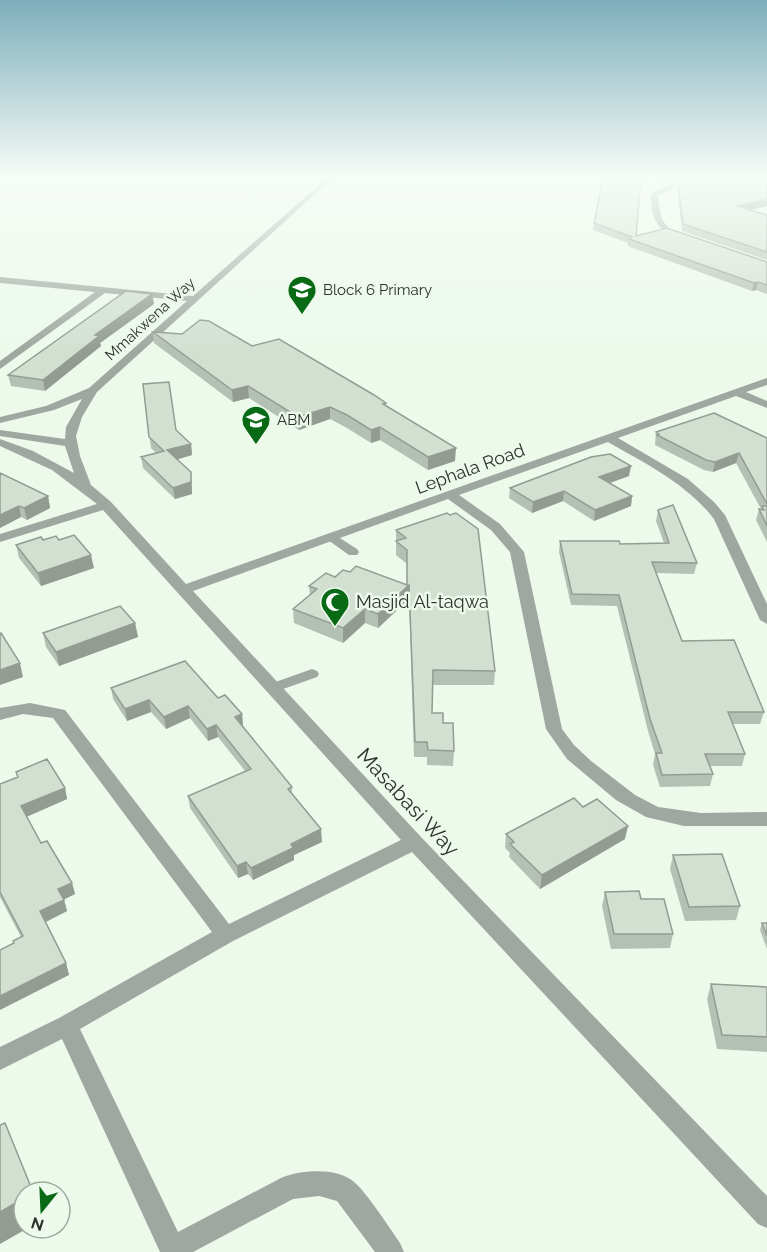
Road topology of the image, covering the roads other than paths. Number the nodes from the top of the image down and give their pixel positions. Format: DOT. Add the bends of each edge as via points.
graph roads {
  1 [pos="266,235"];
  2 [pos="680,235"];
  3 [pos="695,241"];
  4 [pos="0,280"];
  5 [pos="102,291"];
  6 [pos="194,300"];
  7 [pos="0,366"];
  8 [pos="767,381"];
  9 [pos="93,390"];
  10 [pos="736,392"];
  11 [pos="767,405"];
  12 [pos="0,420"];
  13 [pos="0,433"];
  14 [pos="610,438"];
  15 [pos="0,442"];
  16 [pos="69,443"];
  17 [pos="85,485"];
  18 [pos="450,495"];
  19 [pos="106,505"];
  20 [pos="0,537"];
  21 [pos="332,537"];
  22 [pos="353,552"];
  23 [pos="184,589"];
  24 [pos="767,620"];
  25 [pos="312,674"];
  26 [pos="272,688"];
  27 [pos="0,714"];
  28 [pos="767,819"];
  29 [pos="414,842"];
  30 [pos="226,935"];
  31 [pos="67,1025"];
  32 [pos="0,1059"];
  33 [pos="767,1215"];
  34 [pos="173,1251"];
  35 [pos="391,1252"];
  1 -- 6 [label="street, Mmakwena Way"];
  2 -- 3 [label="street"];
  4 -- 5 [label="street"];
  5 -- 6 [label="street"];
  5 -- 7 [label="street"];
  6 -- 9 [label="street, Mmakwena Way"];
  8 -- 10 [label="street, Lephala Road"];
  9 -- 12 [label="street" via="50,408"];
  9 -- 16 [label="street, Mmakwena Way" via="79,410"];
  10 -- 11 [label="street"];
  10 -- 14 [label="street, Lephala Road"];
  13 -- 16 [label="street"];
  14 -- 18 [label="street, Lephala Road"];
  14 -- 24 [label="street" via="692,487 711,505"];
  15 -- 17 [label="street, Masabasi Way" via="52,464"];
  16 -- 17 [label="street"];
  17 -- 19 [label="street, Masabasi Way"];
  18 -- 21 [label="street, Lephala Road"];
  18 -- 28 [label="street" via="500,531 518,552 554,729 574,758 639,806 658,815"];
  19 -- 20 [label="street"];
  19 -- 23 [label="street, Masabasi Way"];
  21 -- 22 [label="lane"];
  21 -- 23 [label="street, Lephala Road"];
  23 -- 26 [label="street, Masabasi Way"];
  25 -- 26 [label="lane"];
  26 -- 29 [label="street, Masabasi Way"];
  27 -- 30 [label="street" via="23,707 59,714"];
  29 -- 30 [label="street"];
  29 -- 33 [label="street, Masabasi Way"];
  30 -- 31 [label="street"];
  31 -- 32 [label="street"];
  31 -- 34 [label="street"];
  34 -- 35 [label="street" via="290,1187 320,1183 345,1190"];
}
